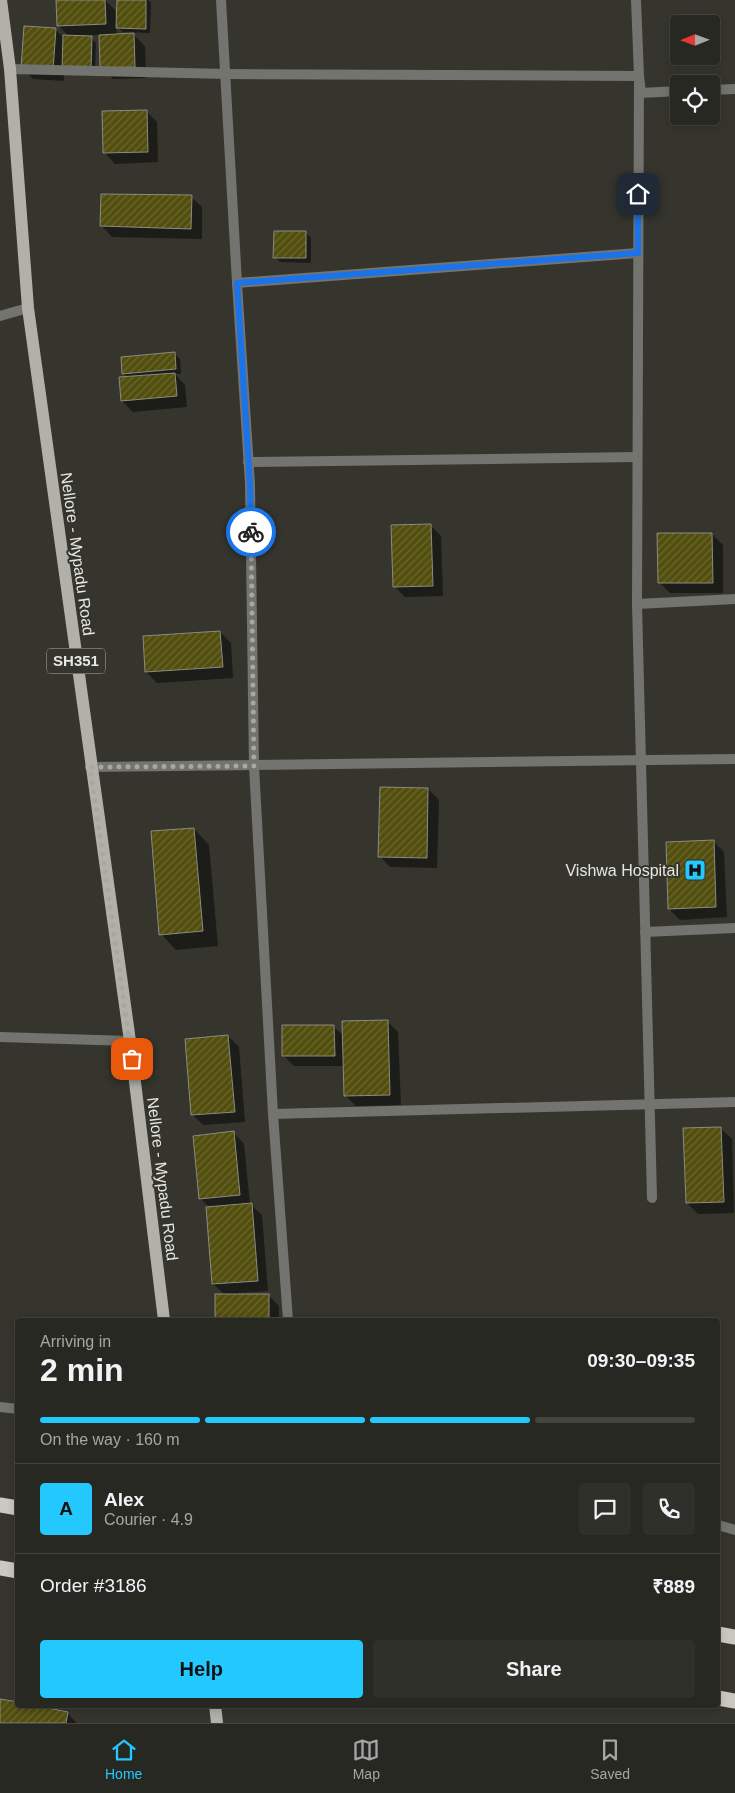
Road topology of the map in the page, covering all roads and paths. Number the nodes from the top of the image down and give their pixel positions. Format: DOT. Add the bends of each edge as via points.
graph roads {
  1 [pos="1,0"];
  2 [pos="221,0"];
  3 [pos="636,0"];
  4 [pos="10,69"];
  5 [pos="227,74"];
  6 [pos="639,76"];
  7 [pos="735,89"];
  8 [pos="720,90"];
  9 [pos="670,91"];
  10 [pos="638,253"];
  11 [pos="237,283"];
  12 [pos="28,308"];
  13 [pos="0,316"];
  14 [pos="637,457"];
  15 [pos="248,462"];
  16 [pos="735,599"];
  17 [pos="637,604"];
  18 [pos="735,759"];
  19 [pos="640,761"];
  20 [pos="254,766"];
  21 [pos="90,767"];
  22 [pos="735,928"];
  23 [pos="645,932"];
  24 [pos="0,1037"];
  25 [pos="130,1041"];
  26 [pos="650,1102"];
  27 [pos="735,1102"];
  28 [pos="273,1114"];
  29 [pos="652,1198"];
  30 [pos="164,1318"];
  31 [pos="288,1318"];
  32 [pos="0,1407"];
  33 [pos="15,1409"];
  34 [pos="0,1505"];
  35 [pos="15,1508"];
  36 [pos="720,1526"];
  37 [pos="735,1530"];
  38 [pos="0,1568"];
  39 [pos="15,1570"];
  40 [pos="720,1634"];
  41 [pos="735,1637"];
  42 [pos="720,1698"];
  43 [pos="735,1701"];
  44 [pos="215,1708"];
  45 [pos="217,1723"];
  1 -- 4 [label="main road, Nellore - Mypadu Road / SH351"];
  2 -- 5 [label="street"];
  3 -- 6 [label="street"];
  4 -- 5 [label="street"];
  4 -- 12 [label="main road, Nellore - Mypadu Road / SH351"];
  5 -- 6 [label="street"];
  5 -- 11 [label="street"];
  6 -- 9 [label="street" via="641,92"];
  6 -- 10 [label="street"];
  7 -- 8 [label="street"];
  10 -- 11 [label="street"];
  10 -- 14 [label="street"];
  11 -- 15 [label="street"];
  12 -- 13 [label="street"];
  12 -- 21 [label="main road, Nellore - Mypadu Road / SH351"];
  14 -- 15 [label="street"];
  14 -- 17 [label="street"];
  15 -- 20 [label="street"];
  16 -- 17 [label="street"];
  17 -- 19 [label="street"];
  18 -- 19 [label="street"];
  19 -- 20 [label="street"];
  19 -- 23 [label="street"];
  20 -- 21 [label="street"];
  20 -- 28 [label="street"];
  21 -- 25 [label="main road, Nellore - Mypadu Road / SH351"];
  22 -- 23 [label="street"];
  23 -- 26 [label="street"];
  24 -- 25 [label="street"];
  25 -- 30 [label="main road, Nellore - Mypadu Road / SH351"];
  26 -- 27 [label="street"];
  26 -- 28 [label="street"];
  26 -- 29 [label="street"];
  28 -- 31 [label="street"];
  32 -- 33 [label="street"];
  34 -- 35 [label="highway"];
  36 -- 37 [label="street"];
  38 -- 39 [label="highway"];
  40 -- 41 [label="highway"];
  42 -- 43 [label="highway"];
  44 -- 45 [label="main road"];
}
